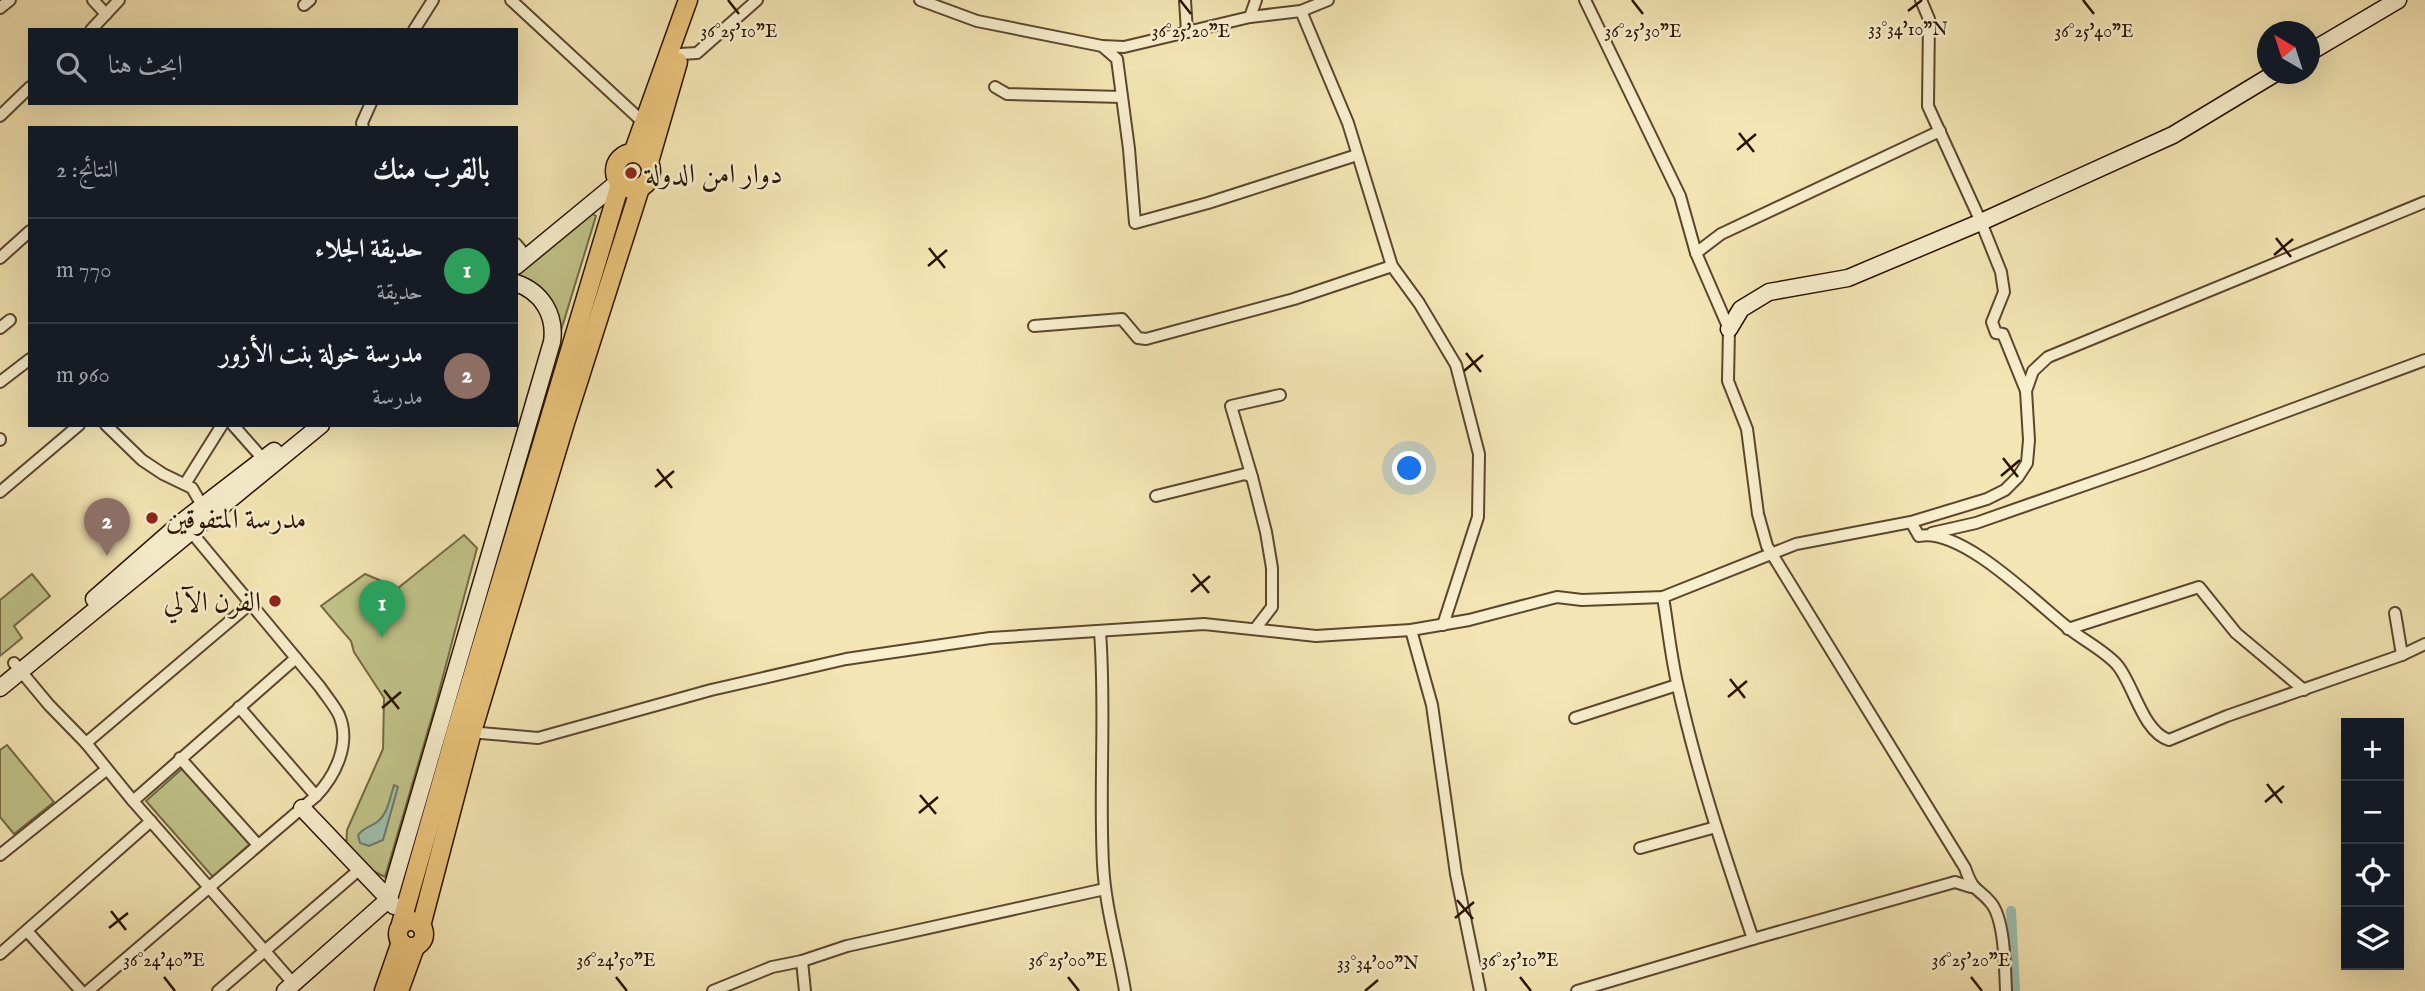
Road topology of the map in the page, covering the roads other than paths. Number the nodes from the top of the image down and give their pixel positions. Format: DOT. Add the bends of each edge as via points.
graph roads {
  1 [pos="10,0"];
  2 [pos="93,0"];
  3 [pos="119,0"];
  4 [pos="433,0"];
  5 [pos="511,0"];
  6 [pos="757,0"];
  7 [pos="1185,0"];
  8 [pos="1256,0"];
  9 [pos="1328,0"];
  10 [pos="1585,0"];
  11 [pos="1921,0"];
  12 [pos="2398,0"];
  13 [pos="925,1"];
  14 [pos="686,7"];
  15 [pos="0,8"];
  16 [pos="1301,11"];
  17 [pos="106,14"];
  18 [pos="1250,17"];
  19 [pos="92,28"];
  20 [pos="415,28"];
  21 [pos="1187,32"];
  22 [pos="1102,46"];
  23 [pos="2320,46"];
  24 [pos="680,54"];
  25 [pos="2258,84"];
  26 [pos="995,87"];
  27 [pos="28,89"];
  28 [pos="1122,97"];
  29 [pos="370,105"];
  30 [pos="0,116"];
  31 [pos="644,123"];
  32 [pos="363,126"];
  33 [pos="1940,131"];
  34 [pos="1357,155"];
  35 [pos="641,158"];
  36 [pos="618,180"];
  37 [pos="640,188"];
  38 [pos="2425,202"];
  39 [pos="1981,222"];
  40 [pos="28,233"];
  41 [pos="518,252"];
  42 [pos="1696,253"];
  43 [pos="0,258"];
  44 [pos="1392,265"];
  45 [pos="518,284"];
  46 [pos="10,320"];
  47 [pos="1034,326"];
  48 [pos="0,328"];
  49 [pos="1729,329"];
  50 [pos="552,342"];
  51 [pos="570,347"];
  52 [pos="2425,360"];
  53 [pos="28,361"];
  54 [pos="0,382"];
  55 [pos="2026,391"];
  56 [pos="1280,395"];
  57 [pos="77,427"];
  58 [pos="108,427"];
  59 [pos="221,427"];
  60 [pos="235,427"];
  61 [pos="304,427"];
  62 [pos="318,427"];
  63 [pos="264,459"];
  64 [pos="1252,477"];
  65 [pos="185,484"];
  66 [pos="0,492"];
  67 [pos="1156,496"];
  68 [pos="203,507"];
  69 [pos="1911,522"];
  70 [pos="518,523"];
  71 [pos="188,527"];
  72 [pos="1930,534"];
  73 [pos="1772,554"];
  74 [pos="1663,597"];
  75 [pos="250,604"];
  76 [pos="2395,613"];
  77 [pos="1443,625"];
  78 [pos="1255,629"];
  79 [pos="2068,629"];
  80 [pos="1411,630"];
  81 [pos="1100,632"];
  82 [pos="2425,644"];
  83 [pos="2402,655"];
  84 [pos="296,658"];
  85 [pos="17,667"];
  86 [pos="0,675"];
  87 [pos="1677,685"];
  88 [pos="0,688"];
  89 [pos="2304,690"];
  90 [pos="239,707"];
  91 [pos="1575,718"];
  92 [pos="464,732"];
  93 [pos="86,743"];
  94 [pos="180,758"];
  95 [pos="106,770"];
  96 [pos="316,796"];
  97 [pos="133,801"];
  98 [pos="302,808"];
  99 [pos="151,821"];
  100 [pos="1716,827"];
  101 [pos="258,845"];
  102 [pos="1640,848"];
  103 [pos="0,855"];
  104 [pos="359,869"];
  105 [pos="1972,887"];
  106 [pos="210,888"];
  107 [pos="1105,889"];
  108 [pos="390,899"];
  109 [pos="401,924"];
  110 [pos="421,926"];
  111 [pos="27,931"];
  112 [pos="1753,939"];
  113 [pos="408,944"];
  114 [pos="263,951"];
  115 [pos="0,954"];
  116 [pos="802,961"];
  117 [pos="289,987"];
  118 [pos="81,991"];
  119 [pos="88,991"];
  120 [pos="218,991"];
  121 [pos="384,991"];
  122 [pos="399,991"];
  123 [pos="713,991"];
  124 [pos="804,991"];
  125 [pos="1125,991"];
  126 [pos="1480,991"];
  127 [pos="1577,991"];
  128 [pos="2006,991"];
  1 -- 15 [label="street"];
  2 -- 17 [label="street"];
  3 -- 17 [label="street"];
  4 -- 20 [label="street"];
  5 -- 31 [label="street"];
  6 -- 24 [label="street" via="697,53"];
  7 -- 21 [label="street"];
  8 -- 18 [label="street"];
  9 -- 16 [label="street"];
  10 -- 42 [label="street" via="1680,196"];
  11 -- 33 [label="street" via="1929,19 1928,106"];
  12 -- 23 [label="main road"];
  13 -- 22 [label="street" via="977,21"];
  14 -- 24 [label="main road"];
  14 -- 31 [label="main road"];
  16 -- 18 [label="street"];
  16 -- 34 [label="street"];
  17 -- 19 [label="street"];
  18 -- 21 [label="street"];
  21 -- 22 [label="street" via="1124,47"];
  22 -- 28 [label="street" via="1117,59"];
  24 -- 35 [label="main road"];
  25 -- 39 [label="main road" via="2174,135"];
  26 -- 28 [label="street" via="1007,94"];
  27 -- 30 [label="street"];
  28 -- 34 [label="street" via="1135,223"];
  29 -- 32 [label="street"];
  31 -- 35 [label="main road"];
  33 -- 39 [label="street"];
  33 -- 42 [label="street" via="1721,234"];
  34 -- 44 [label="street"];
  35 -- 36 [label="main road" via="620,159"];
  35 -- 37 [label="main road" via="650,177"];
  36 -- 37 [label="main road" via="627,189"];
  36 -- 41 [label="main road"];
  36 -- 51 [label="main road"];
  37 -- 70 [label="main road"];
  38 -- 55 [label="street" via="2048,357 2033,371"];
  39 -- 49 [label="main road" via="1848,278 1769,292 1741,309"];
  39 -- 55 [label="street" via="2004,292 1992,322 1996,332 2003,334"];
  40 -- 43 [label="street"];
  42 -- 49 [label="street"];
  44 -- 47 [label="street" via="1294,299 1146,339 1138,338 1122,319"];
  44 -- 77 [label="street" via="1456,365 1479,454 1478,517"];
  45 -- 50 [label="main road" via="530,289 548,309 554,325"];
  46 -- 48 [label="street"];
  49 -- 73 [label="street" via="1728,381 1747,429 1758,514"];
  50 -- 51 [label="main road"];
  50 -- 70 [label="main road"];
  51 -- 70 [label="main road"];
  52 -- 72 [label="street" via="2119,473 1976,523"];
  53 -- 54 [label="street"];
  55 -- 69 [label="street" via="2027,463 2018,477 2006,490 1987,499"];
  56 -- 64 [label="street" via="1231,406"];
  57 -- 66 [label="street"];
  58 -- 65 [label="street" via="142,460"];
  59 -- 65 [label="street"];
  60 -- 63 [label="street"];
  61 -- 63 [label="main road"];
  62 -- 71 [label="main road"];
  63 -- 68 [label="main road"];
  64 -- 67 [label="street" via="1245,474"];
  64 -- 78 [label="street" via="1272,568 1272,607"];
  65 -- 68 [label="street" via="196,492"];
  68 -- 71 [label="main road"];
  69 -- 72 [label="street" via="1919,536"];
  69 -- 73 [label="street" via="1796,544"];
  70 -- 92 [label="main road"];
  70 -- 108 [label="main road"];
  71 -- 75 [label="street"];
  71 -- 85 [label="main road"];
  72 -- 79 [label="street" via="1987,561"];
  73 -- 74 [label="street"];
  73 -- 105 [label="street" via="1965,868"];
  74 -- 77 [label="street" via="1557,597"];
  74 -- 87 [label="street"];
  75 -- 84 [label="street"];
  75 -- 93 [label="street"];
  76 -- 83 [label="street"];
  77 -- 80 [label="street"];
  78 -- 80 [label="street" via="1316,636"];
  78 -- 81 [label="street" via="1204,624"];
  79 -- 89 [label="street" via="2199,587 2236,633"];
  79 -- 89 [label="street" via="2118,666 2160,737 2169,740"];
  80 -- 126 [label="street" via="1432,705 1456,874"];
  81 -- 92 [label="street" via="990,638 846,659 711,690 538,738"];
  81 -- 107 [label="street"];
  82 -- 83 [label="street"];
  83 -- 89 [label="street"];
  84 -- 90 [label="street"];
  84 -- 96 [label="street" via="339,715 343,730 339,761"];
  85 -- 86 [label="main road"];
  85 -- 88 [label="main road"];
  85 -- 93 [label="street"];
  87 -- 91 [label="street"];
  87 -- 100 [label="street"];
  90 -- 94 [label="street"];
  90 -- 96 [label="street"];
  92 -- 109 [label="main road"];
  92 -- 110 [label="main road"];
  93 -- 95 [label="street"];
  94 -- 97 [label="street"];
  94 -- 101 [label="street"];
  95 -- 97 [label="street"];
  95 -- 103 [label="street"];
  96 -- 98 [label="street"];
  97 -- 99 [label="street"];
  98 -- 101 [label="street"];
  98 -- 104 [label="main road"];
  99 -- 106 [label="street"];
  99 -- 111 [label="street"];
  100 -- 102 [label="street"];
  100 -- 112 [label="street"];
  101 -- 106 [label="street"];
  104 -- 108 [label="main road"];
  104 -- 114 [label="street"];
  105 -- 112 [label="street" via="1955,882"];
  105 -- 128 [label="street" via="1992,903 1999,920"];
  106 -- 114 [label="street"];
  106 -- 119 [label="street"];
  107 -- 116 [label="street" via="847,946"];
  107 -- 125 [label="street"];
  108 -- 109 [label="main road"];
  108 -- 117 [label="main road"];
  109 -- 110 [label="main road" via="414,921"];
  109 -- 113 [label="main road" via="398,933"];
  110 -- 113 [label="main road" via="424,938"];
  111 -- 115 [label="street"];
  111 -- 118 [label="street"];
  112 -- 127 [label="street"];
  113 -- 121 [label="main road"];
  113 -- 122 [label="main road"];
  114 -- 117 [label="street"];
  114 -- 120 [label="street"];
  116 -- 123 [label="street" via="772,967"];
  116 -- 124 [label="street"];
}
